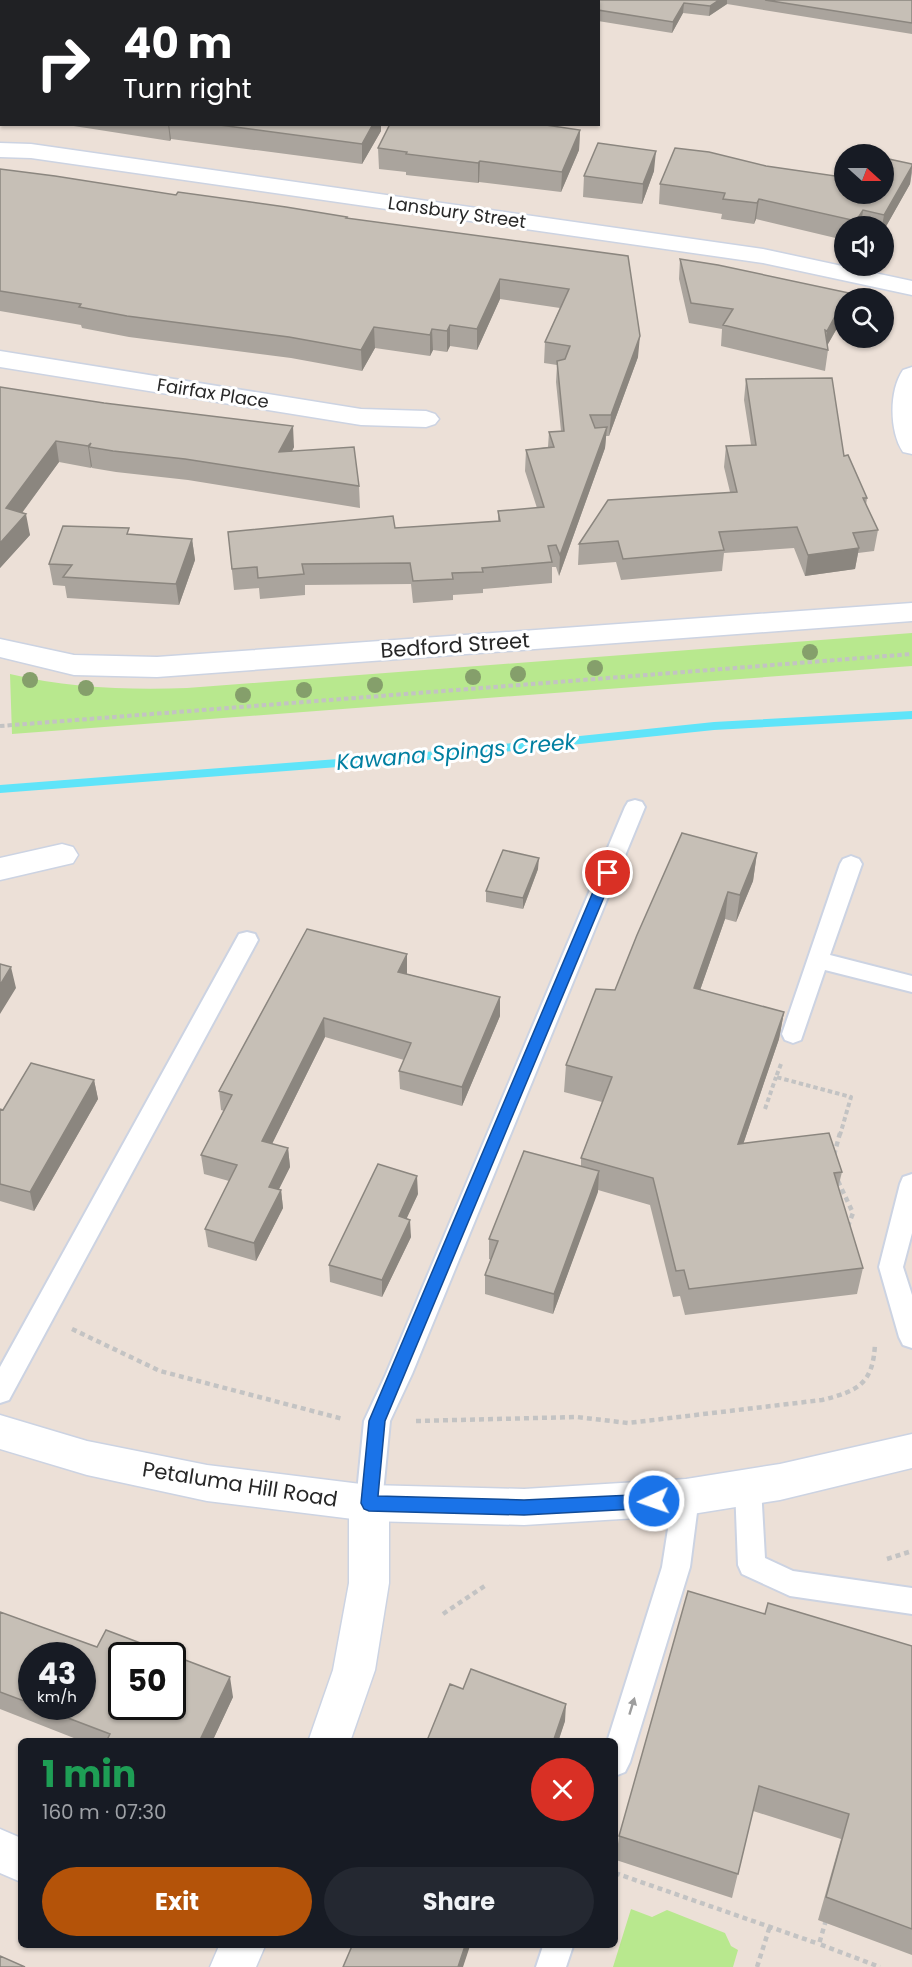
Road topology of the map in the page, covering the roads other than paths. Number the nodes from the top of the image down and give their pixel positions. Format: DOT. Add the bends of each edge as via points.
graph roads {
  1 [pos="0,150"];
  2 [pos="912,288"];
  3 [pos="0,360"];
  4 [pos="912,375"];
  5 [pos="426,419"];
  6 [pos="912,446"];
  7 [pos="912,612"];
  8 [pos="0,648"];
  9 [pos="635,807"];
  10 [pos="62,855"];
  11 [pos="851,864"];
  12 [pos="0,869"];
  13 [pos="247,940"];
  14 [pos="818,960"];
  15 [pos="912,984"];
  16 [pos="793,1034"];
  17 [pos="912,1184"];
  18 [pos="912,1337"];
  19 [pos="0,1392"];
  20 [pos="0,1432"];
  21 [pos="912,1451"];
  22 [pos="748,1487"];
  23 [pos="686,1497"];
  24 [pos="369,1503"];
  25 [pos="912,1601"];
  26 [pos="330,1738"];
  27 [pos="618,1752"];
  28 [pos="0,1851"];
  29 [pos="18,1859"];
  30 [pos="557,1948"];
  31 [pos="551,1967"];
  1 -- 2 [label="street, Lansbury Street" via="31,151 764,256"];
  3 -- 5 [label="street, Fairfax Place" via="362,417"];
  4 -- 6 [label="street" via="906,391 906,426"];
  7 -- 8 [label="street, Bedford Street" via="157,667 74,664"];
  9 -- 24 [label="lane" via="377,1421"];
  10 -- 12 [label="street"];
  11 -- 14 [label="lane"];
  13 -- 19 [label="lane"];
  14 -- 15 [label="lane"];
  14 -- 16 [label="lane"];
  17 -- 18 [label="lane" via="891,1267"];
  20 -- 24 [label="street, Petaluma Hill Road" via="87,1458 207,1483"];
  21 -- 22 [label="street, Petaluma Hill Road"];
  22 -- 23 [label="street, Petaluma Hill Road"];
  22 -- 25 [label="lane" via="752,1565 790,1583"];
  23 -- 24 [label="street, Petaluma Hill Road" via="524,1507"];
  27 -- 23 [label="lane, one-way" via="676,1567"];
  24 -- 26 [label="street" via="369,1583 356,1659"];
  28 -- 29 [label="street"];
  30 -- 31 [label="lane"];
}
